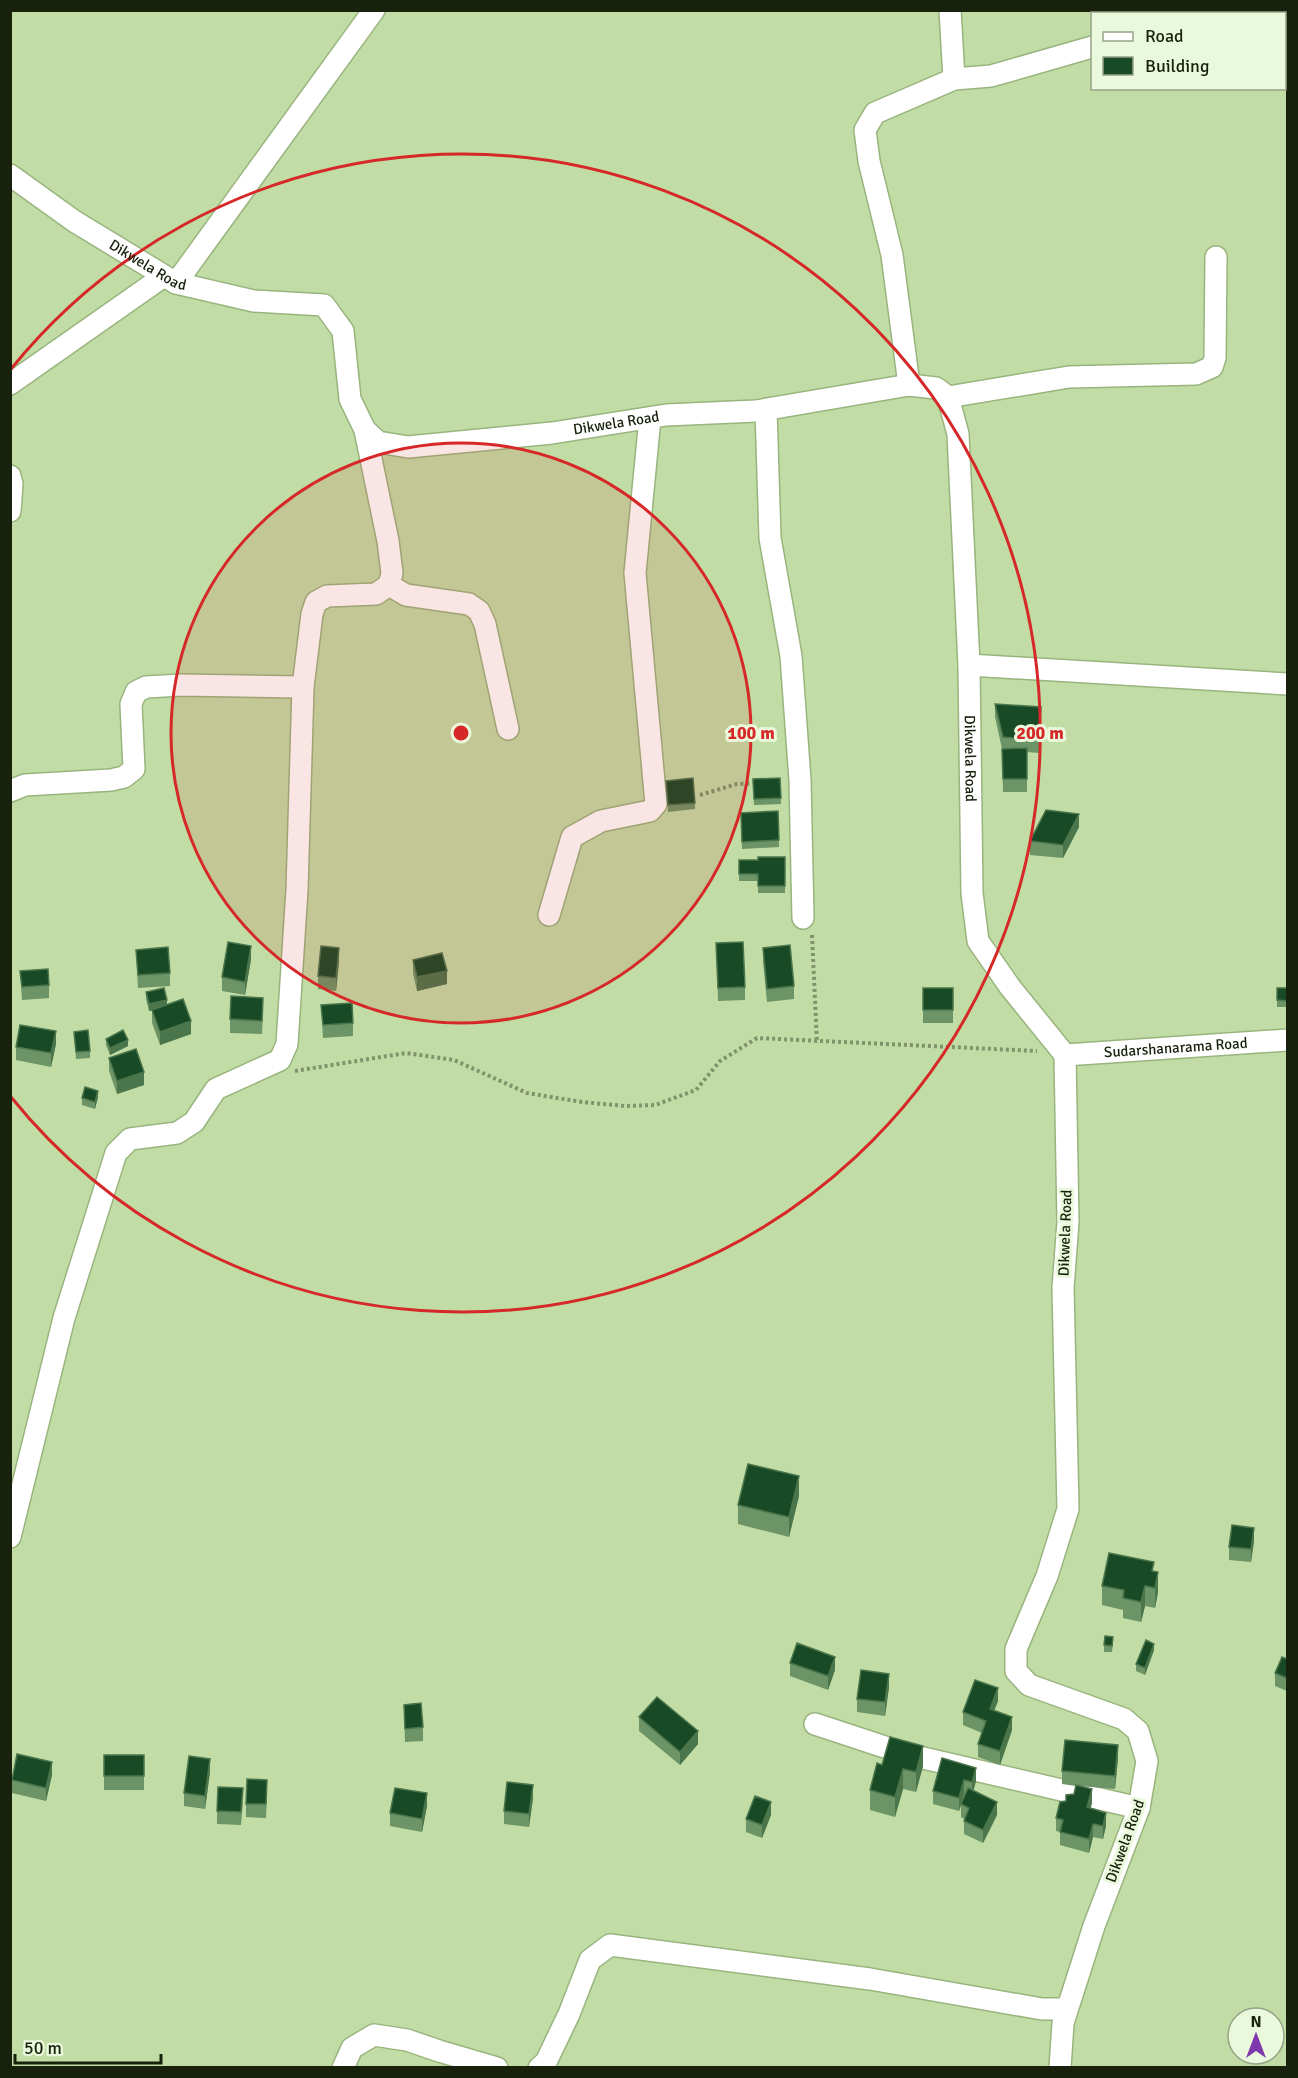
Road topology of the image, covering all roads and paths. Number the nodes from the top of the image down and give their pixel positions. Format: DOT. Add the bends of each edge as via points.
graph roads {
  1 [pos="374,10"];
  2 [pos="950,10"];
  3 [pos="1091,47"];
  4 [pos="954,79"];
  5 [pos="10,175"];
  6 [pos="1216,257"];
  7 [pos="170,280"];
  8 [pos="10,384"];
  9 [pos="909,385"];
  10 [pos="948,397"];
  11 [pos="766,410"];
  12 [pos="650,418"];
  13 [pos="365,430"];
  14 [pos="10,476"];
  15 [pos="10,511"];
  16 [pos="389,585"];
  17 [pos="969,665"];
  18 [pos="1287,684"];
  19 [pos="303,687"];
  20 [pos="508,729"];
  21 [pos="758,782"];
  22 [pos="10,791"];
  23 [pos="700,795"];
  24 [pos="549,915"];
  25 [pos="803,918"];
  26 [pos="1287,1040"];
  27 [pos="817,1042"];
  28 [pos="1065,1055"];
  29 [pos="287,1075"];
  30 [pos="10,1538"];
  31 [pos="815,1724"];
  32 [pos="1140,1808"];
  33 [pos="1068,2009"];
  34 [pos="344,2067"];
  35 [pos="497,2067"];
  36 [pos="538,2067"];
  37 [pos="1060,2067"];
  1 -- 7 [label="street"];
  2 -- 4 [label="street"];
  3 -- 4 [label="street" via="991,76"];
  4 -- 9 [label="street" via="875,113 865,130 892,255"];
  5 -- 7 [label="street, Dikwela Road" via="74,221"];
  6 -- 10 [label="street" via="1212,367 1196,374 1069,377"];
  7 -- 8 [label="street"];
  7 -- 13 [label="street, Dikwela Road" via="254,301 324,305 343,331 350,399"];
  9 -- 10 [label="street, Dikwela Road" via="936,388"];
  9 -- 11 [label="street, Dikwela Road"];
  10 -- 17 [label="street, Dikwela Road" via="958,434"];
  11 -- 12 [label="street, Dikwela Road"];
  11 -- 25 [label="street" via="770,538 791,656 800,780"];
  12 -- 13 [label="street, Dikwela Road" via="552,433 408,447 378,442"];
  12 -- 24 [label="street" via="635,573 656,804 650,811 601,821 572,837"];
  13 -- 16 [label="street" via="388,541 392,573"];
  14 -- 15 [label="street"];
  16 -- 19 [label="street" via="376,594 327,596 316,602"];
  16 -- 20 [label="street" via="406,595 469,604 479,611"];
  17 -- 18 [label="street"];
  17 -- 28 [label="street, Dikwela Road" via="972,893 978,941"];
  19 -- 22 [label="street" via="146,687 136,692 131,704 134,769 124,777 25,785"];
  19 -- 30 [label="street" via="297,890 287,1044 280,1060 216,1089 194,1122 177,1134 130,1139 116,1153 64,1318"];
  21 -- 23 [label="path"];
  25 -- 27 [label="path" via="812,931"];
  26 -- 28 [label="street, Sudarshanarama Road"];
  27 -- 28 [label="path"];
  27 -- 29 [label="path" via="757,1038 720,1061 696,1090 655,1105 582,1102 528,1092 454,1060 406,1053 297,1070"];
  28 -- 32 [label="street, Dikwela Road" via="1068,1222 1063,1288 1068,1509 1047,1576 1016,1649 1016,1671 1029,1685 1124,1719 1138,1731 1147,1761"];
  31 -- 32 [label="street" via="906,1754"];
  32 -- 33 [label="street, Dikwela Road" via="1094,1926"];
  33 -- 36 [label="street" via="1042,2010 870,1979 610,1945 590,1960 546,2062"];
  33 -- 37 [label="street, Dikwela Road" via="1063,2023"];
  34 -- 35 [label="street" via="352,2048 374,2035 406,2040"];
}
